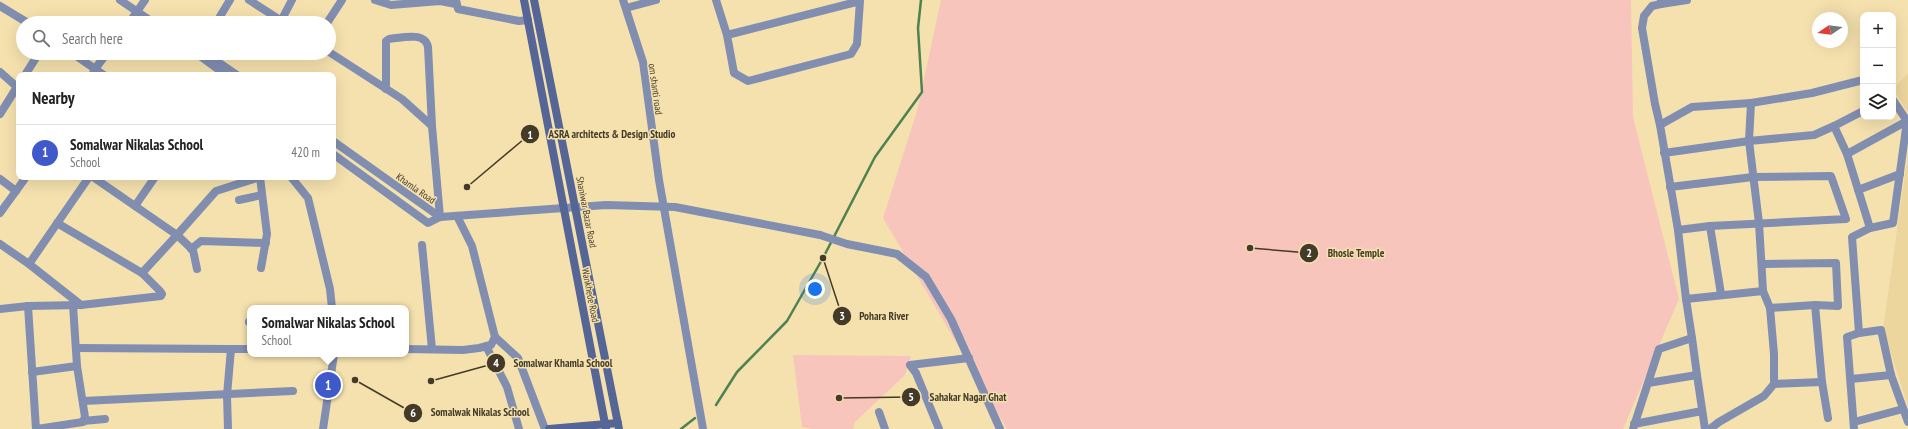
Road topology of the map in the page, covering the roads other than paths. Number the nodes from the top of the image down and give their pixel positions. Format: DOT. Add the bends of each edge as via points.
graph roads {
  1 [pos="120,0"];
  2 [pos="126,0"];
  3 [pos="145,0"];
  4 [pos="230,0"];
  5 [pos="249,0"];
  6 [pos="292,0"];
  7 [pos="342,0"];
  8 [pos="375,0"];
  9 [pos="524,0"];
  10 [pos="534,0"];
  11 [pos="623,0"];
  12 [pos="656,0"];
  13 [pos="716,0"];
  14 [pos="1687,0"];
  15 [pos="456,2"];
  16 [pos="1661,2"];
  17 [pos="0,6"];
  18 [pos="626,8"];
  19 [pos="138,10"];
  20 [pos="16,16"];
  21 [pos="134,16"];
  22 [pos="145,16"];
  23 [pos="149,16"];
  24 [pos="220,16"];
  25 [pos="274,16"];
  26 [pos="285,16"];
  27 [pos="332,16"];
  28 [pos="528,20"];
  29 [pos="727,35"];
  30 [pos="336,57"];
  31 [pos="35,60"];
  32 [pos="80,60"];
  33 [pos="102,60"];
  34 [pos="205,60"];
  35 [pos="215,60"];
  36 [pos="0,72"];
  37 [pos="27,72"];
  38 [pos="94,72"];
  39 [pos="220,72"];
  40 [pos="233,72"];
  41 [pos="1860,81"];
  42 [pos="16,84"];
  43 [pos="16,89"];
  44 [pos="386,89"];
  45 [pos="1751,103"];
  46 [pos="1896,104"];
  47 [pos="1860,113"];
  48 [pos="0,114"];
  49 [pos="1907,121"];
  50 [pos="1660,125"];
  51 [pos="432,126"];
  52 [pos="1834,126"];
  53 [pos="1749,141"];
  54 [pos="336,144"];
  55 [pos="1664,153"];
  56 [pos="1847,154"];
  57 [pos="336,156"];
  58 [pos="1900,174"];
  59 [pos="1753,178"];
  60 [pos="0,179"];
  61 [pos="24,180"];
  62 [pos="87,180"];
  63 [pos="97,180"];
  64 [pos="153,180"];
  65 [pos="251,180"];
  66 [pos="260,180"];
  67 [pos="293,180"];
  68 [pos="1670,188"];
  69 [pos="1858,190"];
  70 [pos="16,191"];
  71 [pos="262,194"];
  72 [pos="239,200"];
  73 [pos="135,206"];
  74 [pos="665,207"];
  75 [pos="576,208"];
  76 [pos="564,209"];
  77 [pos="0,213"];
  78 [pos="457,216"];
  79 [pos="440,217"];
  80 [pos="57,223"];
  81 [pos="1759,223"];
  82 [pos="1710,226"];
  83 [pos="1870,228"];
  84 [pos="1678,230"];
  85 [pos="177,235"];
  86 [pos="266,243"];
  87 [pos="0,244"];
  88 [pos="422,245"];
  89 [pos="191,249"];
  90 [pos="29,264"];
  91 [pos="1762,264"];
  92 [pos="261,268"];
  93 [pos="196,269"];
  94 [pos="142,273"];
  95 [pos="1763,291"];
  96 [pos="1721,294"];
  97 [pos="1686,299"];
  98 [pos="77,305"];
  99 [pos="332,305"];
  100 [pos="28,306"];
  101 [pos="1814,306"];
  102 [pos="1770,308"];
  103 [pos="0,309"];
  104 [pos="1859,333"];
  105 [pos="495,337"];
  106 [pos="1692,338"];
  107 [pos="486,346"];
  108 [pos="76,348"];
  109 [pos="432,348"];
  110 [pos="231,349"];
  111 [pos="247,349"];
  112 [pos="409,349"];
  113 [pos="334,357"];
  114 [pos="968,358"];
  115 [pos="77,366"];
  116 [pos="32,372"];
  117 [pos="1697,375"];
  118 [pos="1891,375"];
  119 [pos="1851,380"];
  120 [pos="1822,382"];
  121 [pos="1648,383"];
  122 [pos="1774,384"];
  123 [pos="293,392"];
  124 [pos="227,395"];
  125 [pos="83,401"];
  126 [pos="1904,409"];
  127 [pos="1702,411"];
  128 [pos="879,412"];
  129 [pos="1828,418"];
  130 [pos="105,419"];
  131 [pos="83,421"];
  132 [pos="1908,422"];
  133 [pos="618,426"];
  134 [pos="703,426"];
  135 [pos="1633,426"];
  136 [pos="1854,426"];
  137 [pos="606,427"];
  138 [pos="37,429"];
  139 [pos="228,429"];
  140 [pos="323,429"];
  141 [pos="519,429"];
  142 [pos="545,429"];
  143 [pos="549,429"];
  144 [pos="885,429"];
  145 [pos="939,429"];
  146 [pos="1000,429"];
  147 [pos="1705,429"];
  148 [pos="1710,429"];
  1 -- 19 [label="street"];
  2 -- 19 [label="street"];
  3 -- 19 [label="street"];
  4 -- 24 [label="street"];
  5 -- 25 [label="street"];
  6 -- 26 [label="street"];
  7 -- 27 [label="street"];
  8 -- 15 [label="street" via="391,5"];
  9 -- 28 [label="main road, Wankhede Road"];
  10 -- 75 [label="main road, Shaniwar Bazar Road"];
  11 -- 18 [label="street, om shanti road"];
  12 -- 18 [label="street"];
  13 -- 29 [label="street"];
  14 -- 16 [label="street"];
  15 -- 28 [label="street" via="458,9 520,21"];
  16 -- 50 [label="street" via="1652,6 1644,16 1642,28"];
  17 -- 20 [label="street"];
  18 -- 74 [label="street, om shanti road" via="643,62"];
  19 -- 21 [label="street"];
  19 -- 22 [label="street"];
  19 -- 23 [label="street"];
  28 -- 76 [label="main road, Wankhede Road"];
  29 -- 29 [label="street" via="816,12 860,1 857,44 851,54 748,81 734,73"];
  30 -- 44 [label="street"];
  31 -- 37 [label="street"];
  32 -- 38 [label="street"];
  33 -- 38 [label="street"];
  34 -- 39 [label="street"];
  35 -- 40 [label="street"];
  36 -- 42 [label="street"];
  41 -- 45 [label="street" via="1812,93"];
  43 -- 48 [label="street"];
  44 -- 51 [label="street" via="402,99"];
  44 -- 51 [label="street" via="386,41 419,36 425,40 428,48"];
  45 -- 50 [label="street" via="1692,106"];
  45 -- 53 [label="street"];
  46 -- 49 [label="street"];
  47 -- 52 [label="street"];
  49 -- 56 [label="street"];
  49 -- 58 [label="street"];
  50 -- 55 [label="street"];
  51 -- 79 [label="street"];
  52 -- 53 [label="street" via="1814,135"];
  52 -- 56 [label="street"];
  53 -- 55 [label="street"];
  53 -- 59 [label="street"];
  54 -- 79 [label="street, Khamla Road"];
  55 -- 68 [label="street"];
  56 -- 69 [label="street"];
  57 -- 79 [label="street, Khamla Road" via="428,223"];
  58 -- 69 [label="street"];
  58 -- 83 [label="street" via="1893,223"];
  59 -- 68 [label="street"];
  59 -- 81 [label="street"];
  59 -- 81 [label="street" via="1830,176 1846,219"];
  60 -- 70 [label="street"];
  61 -- 70 [label="street"];
  62 -- 80 [label="street"];
  63 -- 73 [label="street"];
  64 -- 73 [label="street"];
  65 -- 85 [label="street" via="216,191"];
  66 -- 71 [label="street"];
  67 -- 99 [label="street" via="308,198"];
  68 -- 84 [label="street"];
  69 -- 83 [label="street"];
  70 -- 77 [label="street"];
  71 -- 72 [label="street"];
  71 -- 86 [label="street"];
  73 -- 85 [label="street"];
  74 -- 75 [label="street" via="606,205"];
  74 -- 114 [label="street" via="820,235 847,244 898,254 926,277 951,319"];
  74 -- 134 [label="street, om shanti road"];
  75 -- 76 [label="street"];
  75 -- 133 [label="main road, Shaniwar Bazar Road"];
  76 -- 78 [label="street"];
  76 -- 137 [label="main road, Wankhede Road"];
  78 -- 79 [label="street"];
  78 -- 105 [label="street" via="472,246"];
  80 -- 90 [label="street"];
  80 -- 94 [label="street"];
  81 -- 82 [label="street"];
  81 -- 91 [label="street"];
  82 -- 84 [label="street"];
  82 -- 96 [label="street"];
  83 -- 104 [label="street" via="1852,237"];
  84 -- 97 [label="street"];
  85 -- 89 [label="street"];
  85 -- 94 [label="street"];
  86 -- 89 [label="street" via="201,241"];
  86 -- 92 [label="street"];
  87 -- 90 [label="street"];
  88 -- 109 [label="street"];
  89 -- 93 [label="street" via="196,260"];
  90 -- 98 [label="street"];
  91 -- 95 [label="street"];
  91 -- 101 [label="street" via="1836,263 1838,306"];
  94 -- 98 [label="street" via="160,291 160,297"];
  95 -- 96 [label="street"];
  95 -- 102 [label="street"];
  96 -- 97 [label="street"];
  97 -- 106 [label="street"];
  98 -- 100 [label="street"];
  98 -- 108 [label="street"];
  100 -- 103 [label="street"];
  100 -- 116 [label="street"];
  101 -- 102 [label="street"];
  101 -- 120 [label="street"];
  102 -- 122 [label="street"];
  104 -- 118 [label="street" via="1881,330"];
  104 -- 119 [label="street" via="1847,337"];
  105 -- 107 [label="street" via="491,345"];
  105 -- 142 [label="street" via="518,358"];
  106 -- 117 [label="street"];
  106 -- 121 [label="street" via="1659,349"];
  107 -- 109 [label="street" via="462,350"];
  107 -- 141 [label="street" via="507,387"];
  108 -- 110 [label="street"];
  108 -- 115 [label="street"];
  109 -- 112 [label="street"];
  110 -- 111 [label="street"];
  110 -- 124 [label="street"];
  113 -- 140 [label="street"];
  114 -- 145 [label="street" via="910,365 916,373"];
  114 -- 146 [label="street"];
  115 -- 116 [label="street"];
  115 -- 125 [label="street"];
  116 -- 138 [label="street"];
  117 -- 121 [label="street"];
  117 -- 127 [label="street"];
  118 -- 119 [label="street"];
  118 -- 126 [label="street"];
  119 -- 136 [label="street"];
  120 -- 122 [label="street"];
  120 -- 129 [label="street"];
  121 -- 135 [label="street"];
  122 -- 148 [label="street" via="1764,396"];
  123 -- 124 [label="street"];
  124 -- 125 [label="street"];
  124 -- 139 [label="street"];
  125 -- 131 [label="street"];
  126 -- 132 [label="street"];
  126 -- 136 [label="street"];
  127 -- 135 [label="street"];
  127 -- 147 [label="street"];
  128 -- 144 [label="street"];
  130 -- 131 [label="street"];
  131 -- 138 [label="street"];
  133 -- 137 [label="main road"];
  137 -- 143 [label="main road"];
}
